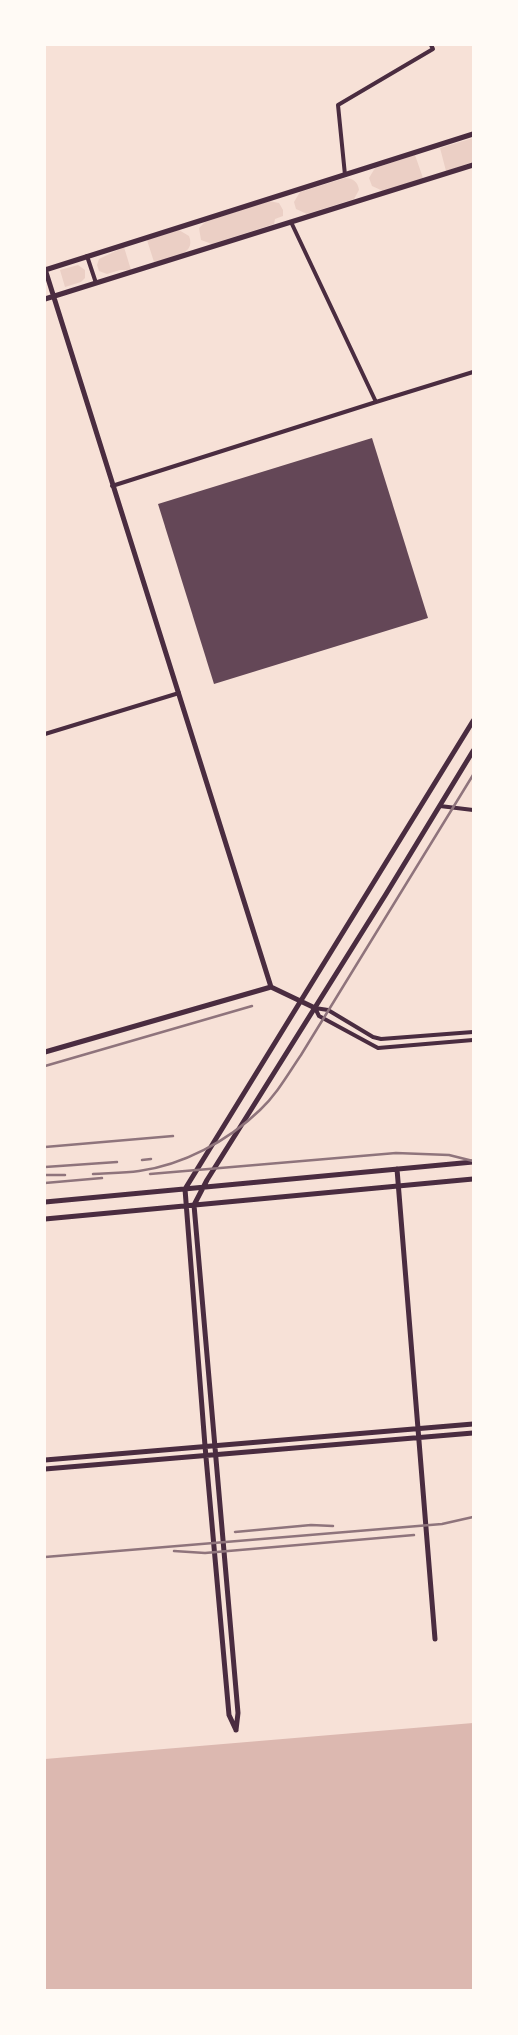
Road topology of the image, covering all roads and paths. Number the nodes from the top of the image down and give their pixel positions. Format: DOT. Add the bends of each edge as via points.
graph roads {
  1 [pos="431,45"];
  2 [pos="473,134"];
  3 [pos="473,165"];
  4 [pos="345,175"];
  5 [pos="291,222"];
  6 [pos="87,256"];
  7 [pos="45,270"];
  8 [pos="96,283"];
  9 [pos="54,296"];
  10 [pos="45,299"];
  11 [pos="473,372"];
  12 [pos="376,402"];
  13 [pos="112,486"];
  14 [pos="179,692"];
  15 [pos="473,721"];
  16 [pos="45,734"];
  17 [pos="473,751"];
  18 [pos="440,806"];
  19 [pos="473,810"];
  20 [pos="271,987"];
  21 [pos="299,1001"];
  22 [pos="314,1008"];
  23 [pos="473,1032"];
  24 [pos="473,1040"];
  25 [pos="45,1052"];
  26 [pos="473,1162"];
  27 [pos="397,1169"];
  28 [pos="473,1179"];
  29 [pos="398,1186"];
  30 [pos="203,1187"];
  31 [pos="185,1189"];
  32 [pos="45,1202"];
  33 [pos="194,1205"];
  34 [pos="186,1206"];
  35 [pos="45,1219"];
  36 [pos="473,1424"];
  37 [pos="417,1429"];
  38 [pos="473,1433"];
  39 [pos="418,1437"];
  40 [pos="214,1445"];
  41 [pos="205,1446"];
  42 [pos="216,1455"];
  43 [pos="206,1456"];
  44 [pos="45,1460"];
  45 [pos="45,1470"];
  46 [pos="435,1639"];
  1 -- 4 [label="street" via="433,49 338,105"];
  2 -- 4 [label="street"];
  3 -- 5 [label="street"];
  4 -- 6 [label="street"];
  5 -- 8 [label="street"];
  5 -- 12 [label="street"];
  6 -- 7 [label="street"];
  6 -- 8 [label="street"];
  7 -- 9 [label="street"];
  8 -- 9 [label="street"];
  9 -- 10 [label="street"];
  9 -- 13 [label="street"];
  11 -- 12 [label="street"];
  12 -- 13 [label="street"];
  13 -- 14 [label="street"];
  14 -- 16 [label="street"];
  14 -- 20 [label="street"];
  15 -- 21 [label="street"];
  17 -- 18 [label="street"];
  18 -- 19 [label="street"];
  18 -- 22 [label="street"];
  20 -- 21 [label="street"];
  20 -- 25 [label="street"];
  21 -- 22 [label="street"];
  21 -- 31 [label="street"];
  22 -- 23 [label="street" via="328,1010 381,1040"];
  22 -- 24 [label="street" via="319,1016 378,1048"];
  22 -- 30 [label="street"];
  26 -- 27 [label="street"];
  27 -- 29 [label="street"];
  27 -- 30 [label="street"];
  28 -- 29 [label="street"];
  29 -- 33 [label="street"];
  29 -- 37 [label="street"];
  30 -- 31 [label="street"];
  30 -- 33 [label="street"];
  31 -- 32 [label="street"];
  31 -- 34 [label="street"];
  33 -- 34 [label="street"];
  33 -- 40 [label="street"];
  34 -- 35 [label="street"];
  34 -- 41 [label="street"];
  36 -- 37 [label="street"];
  37 -- 39 [label="street"];
  37 -- 40 [label="street"];
  38 -- 39 [label="street"];
  39 -- 42 [label="street"];
  39 -- 46 [label="street"];
  40 -- 41 [label="street"];
  40 -- 42 [label="street"];
  41 -- 43 [label="street"];
  41 -- 44 [label="street"];
  42 -- 43 [label="street"];
  42 -- 43 [label="street" via="238,1713 236,1730 229,1715"];
  43 -- 45 [label="street"];
}
